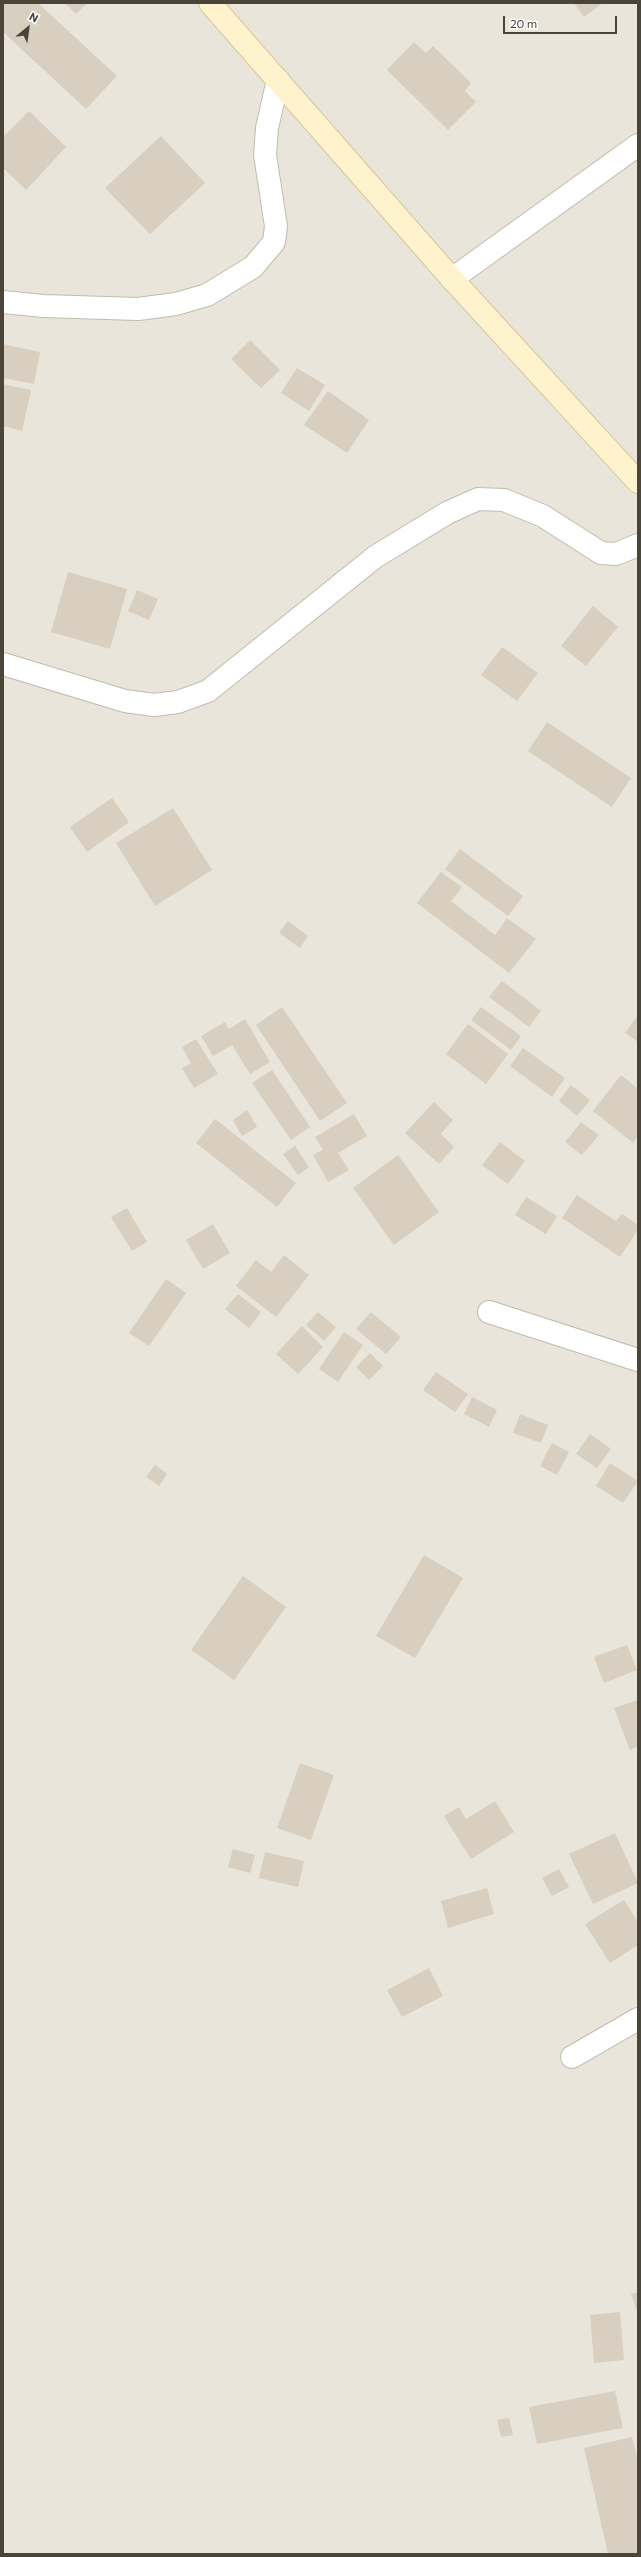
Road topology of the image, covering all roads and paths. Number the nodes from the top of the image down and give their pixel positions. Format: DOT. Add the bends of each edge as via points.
graph roads {
  1 [pos="210,3"];
  2 [pos="278,80"];
  3 [pos="638,145"];
  4 [pos="452,279"];
  5 [pos="3,302"];
  6 [pos="638,482"];
  7 [pos="638,545"];
  8 [pos="3,664"];
  9 [pos="489,1312"];
  10 [pos="638,1360"];
  11 [pos="638,2019"];
  12 [pos="572,2057"];
  1 -- 2 [label="main road"];
  2 -- 4 [label="main road"];
  2 -- 5 [label="street" via="267,128 265,155 276,226 274,242 253,267 207,295 176,304 138,309"];
  3 -- 4 [label="street"];
  4 -- 6 [label="main road"];
  7 -- 8 [label="street" via="616,554 601,553 543,516 504,500 478,498 447,513 375,557 208,691 178,702 154,705 125,701"];
  9 -- 10 [label="street"];
  11 -- 12 [label="street"];
}
